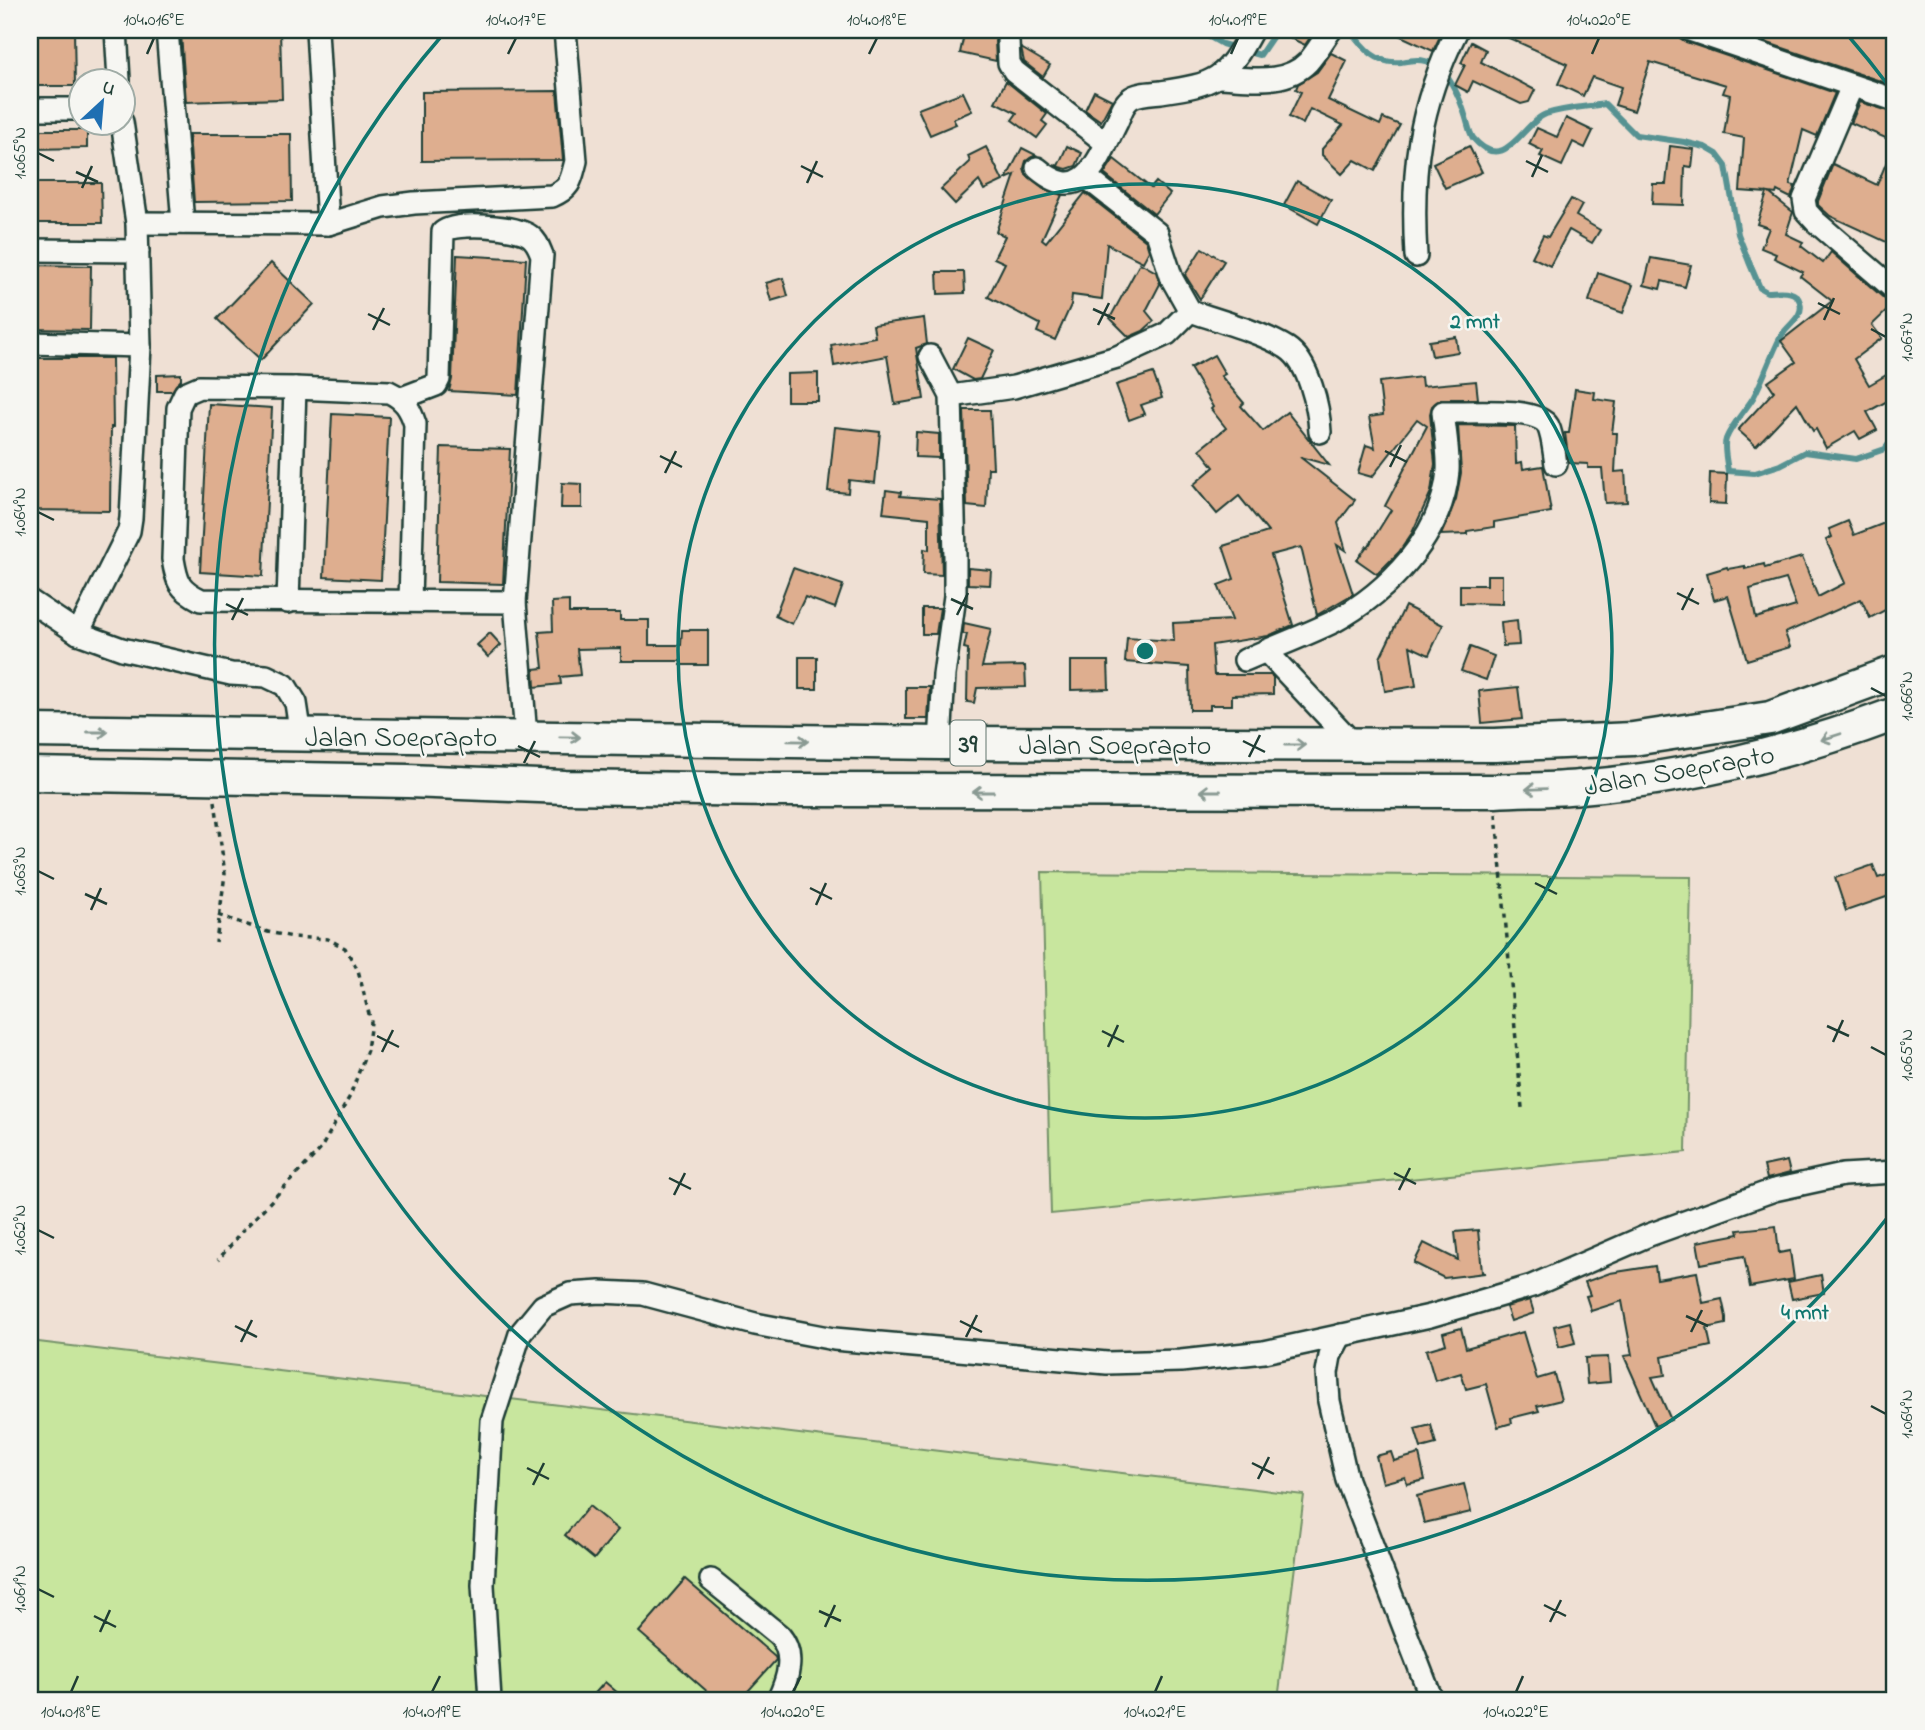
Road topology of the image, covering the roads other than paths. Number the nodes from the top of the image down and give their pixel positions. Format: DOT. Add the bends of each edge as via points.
graph roads {
  1 [pos="116,30"];
  2 [pos="167,30"];
  3 [pos="317,30"];
  4 [pos="565,30"];
  5 [pos="1331,30"];
  6 [pos="1457,30"];
  7 [pos="1690,30"];
  8 [pos="1248,37"];
  9 [pos="1008,41"];
  10 [pos="118,66"];
  11 [pos="1224,71"];
  12 [pos="1852,86"];
  13 [pos="1895,100"];
  14 [pos="30,109"];
  15 [pos="66,109"];
  16 [pos="124,136"];
  17 [pos="1106,144"];
  18 [pos="1037,168"];
  19 [pos="1086,177"];
  20 [pos="137,223"];
  21 [pos="183,223"];
  22 [pos="328,224"];
  23 [pos="30,250"];
  24 [pos="138,251"];
  25 [pos="1416,256"];
  26 [pos="1895,290"];
  27 [pos="1190,311"];
  28 [pos="30,343"];
  29 [pos="141,345"];
  30 [pos="930,356"];
  31 [pos="296,388"];
  32 [pos="951,396"];
  33 [pos="402,398"];
  34 [pos="1320,432"];
  35 [pos="1556,464"];
  36 [pos="30,601"];
  37 [pos="410,601"];
  38 [pos="288,602"];
  39 [pos="515,602"];
  40 [pos="78,633"];
  41 [pos="1266,651"];
  42 [pos="1244,660"];
  43 [pos="1895,671"];
  44 [pos="1895,714"];
  45 [pos="30,732"];
  46 [pos="301,736"];
  47 [pos="526,736"];
  48 [pos="940,743"];
  49 [pos="1351,745"];
  50 [pos="30,774"];
  51 [pos="1895,1171"];
  52 [pos="1341,1335"];
  53 [pos="711,1580"];
  54 [pos="490,1700"];
  55 [pos="778,1700"];
  56 [pos="1432,1700"];
  1 -- 10 [label="street"];
  2 -- 21 [label="street"];
  3 -- 22 [label="street"];
  4 -- 22 [label="street" via="576,161 564,191 552,196 383,207"];
  5 -- 11 [label="street" via="1309,61 1284,78"];
  6 -- 25 [label="street" via="1442,60 1421,126 1413,202"];
  7 -- 12 [label="street"];
  8 -- 11 [label="street"];
  9 -- 17 [label="street" via="1014,71"];
  11 -- 17 [label="street" via="1198,87 1131,97"];
  12 -- 13 [label="street"];
  12 -- 26 [label="street" via="1804,199 1806,211"];
  14 -- 15 [label="street"];
  16 -- 20 [label="street"];
  17 -- 19 [label="street"];
  18 -- 19 [label="street" via="1061,183 1075,184"];
  19 -- 27 [label="street" via="1157,233 1172,279"];
  20 -- 21 [label="street"];
  20 -- 24 [label="street"];
  21 -- 22 [label="street"];
  23 -- 24 [label="street"];
  24 -- 29 [label="street"];
  27 -- 32 [label="street" via="1167,334 1117,357 1014,387"];
  27 -- 34 [label="street" via="1294,354 1320,412"];
  28 -- 29 [label="street"];
  29 -- 40 [label="street" via="129,531"];
  30 -- 32 [label="street"];
  31 -- 33 [label="street" via="388,392"];
  31 -- 38 [label="street"];
  31 -- 38 [label="street" via="199,387 185,393 178,408 173,559 177,580 184,591 201,600"];
  32 -- 48 [label="street" via="955,596"];
  33 -- 37 [label="street" via="415,424"];
  33 -- 39 [label="street" via="439,379 443,232 452,227 504,228 531,236 542,255"];
  35 -- 41 [label="street" via="1548,426 1538,417 1443,412 1448,471 1439,509 1422,543 1382,589 1334,621"];
  36 -- 40 [label="street"];
  37 -- 38 [label="street"];
  37 -- 39 [label="street"];
  39 -- 47 [label="street"];
  40 -- 46 [label="street" via="146,655 231,674 267,676 285,685 291,694"];
  41 -- 42 [label="street"];
  41 -- 49 [label="street"];
  43 -- 49 [label="highway, Jalan Soeprapto / 39" via="1770,718 1697,731 1633,739 1494,745"];
  44 -- 50 [label="highway, Jalan Soeprapto / 39, one-way" via="1775,754 1661,777 1494,791 775,790"];
  45 -- 46 [label="highway, Jalan Soeprapto / 39, one-way"];
  46 -- 47 [label="highway, Jalan Soeprapto / 39"];
  47 -- 48 [label="highway, Jalan Soeprapto / 39, one-way"];
  48 -- 49 [label="highway, Jalan Soeprapto / 39, one-way"];
  51 -- 52 [label="street" via="1843,1175 1774,1190 1649,1235 1532,1286 1430,1316"];
  52 -- 54 [label="street" via="1264,1352 1107,1363 834,1339 755,1324 643,1294 570,1294 543,1306 520,1334 492,1421 484,1584"];
  52 -- 56 [label="street" via="1326,1373 1347,1480"];
  53 -- 55 [label="street" via="787,1644 787,1681"];
}
